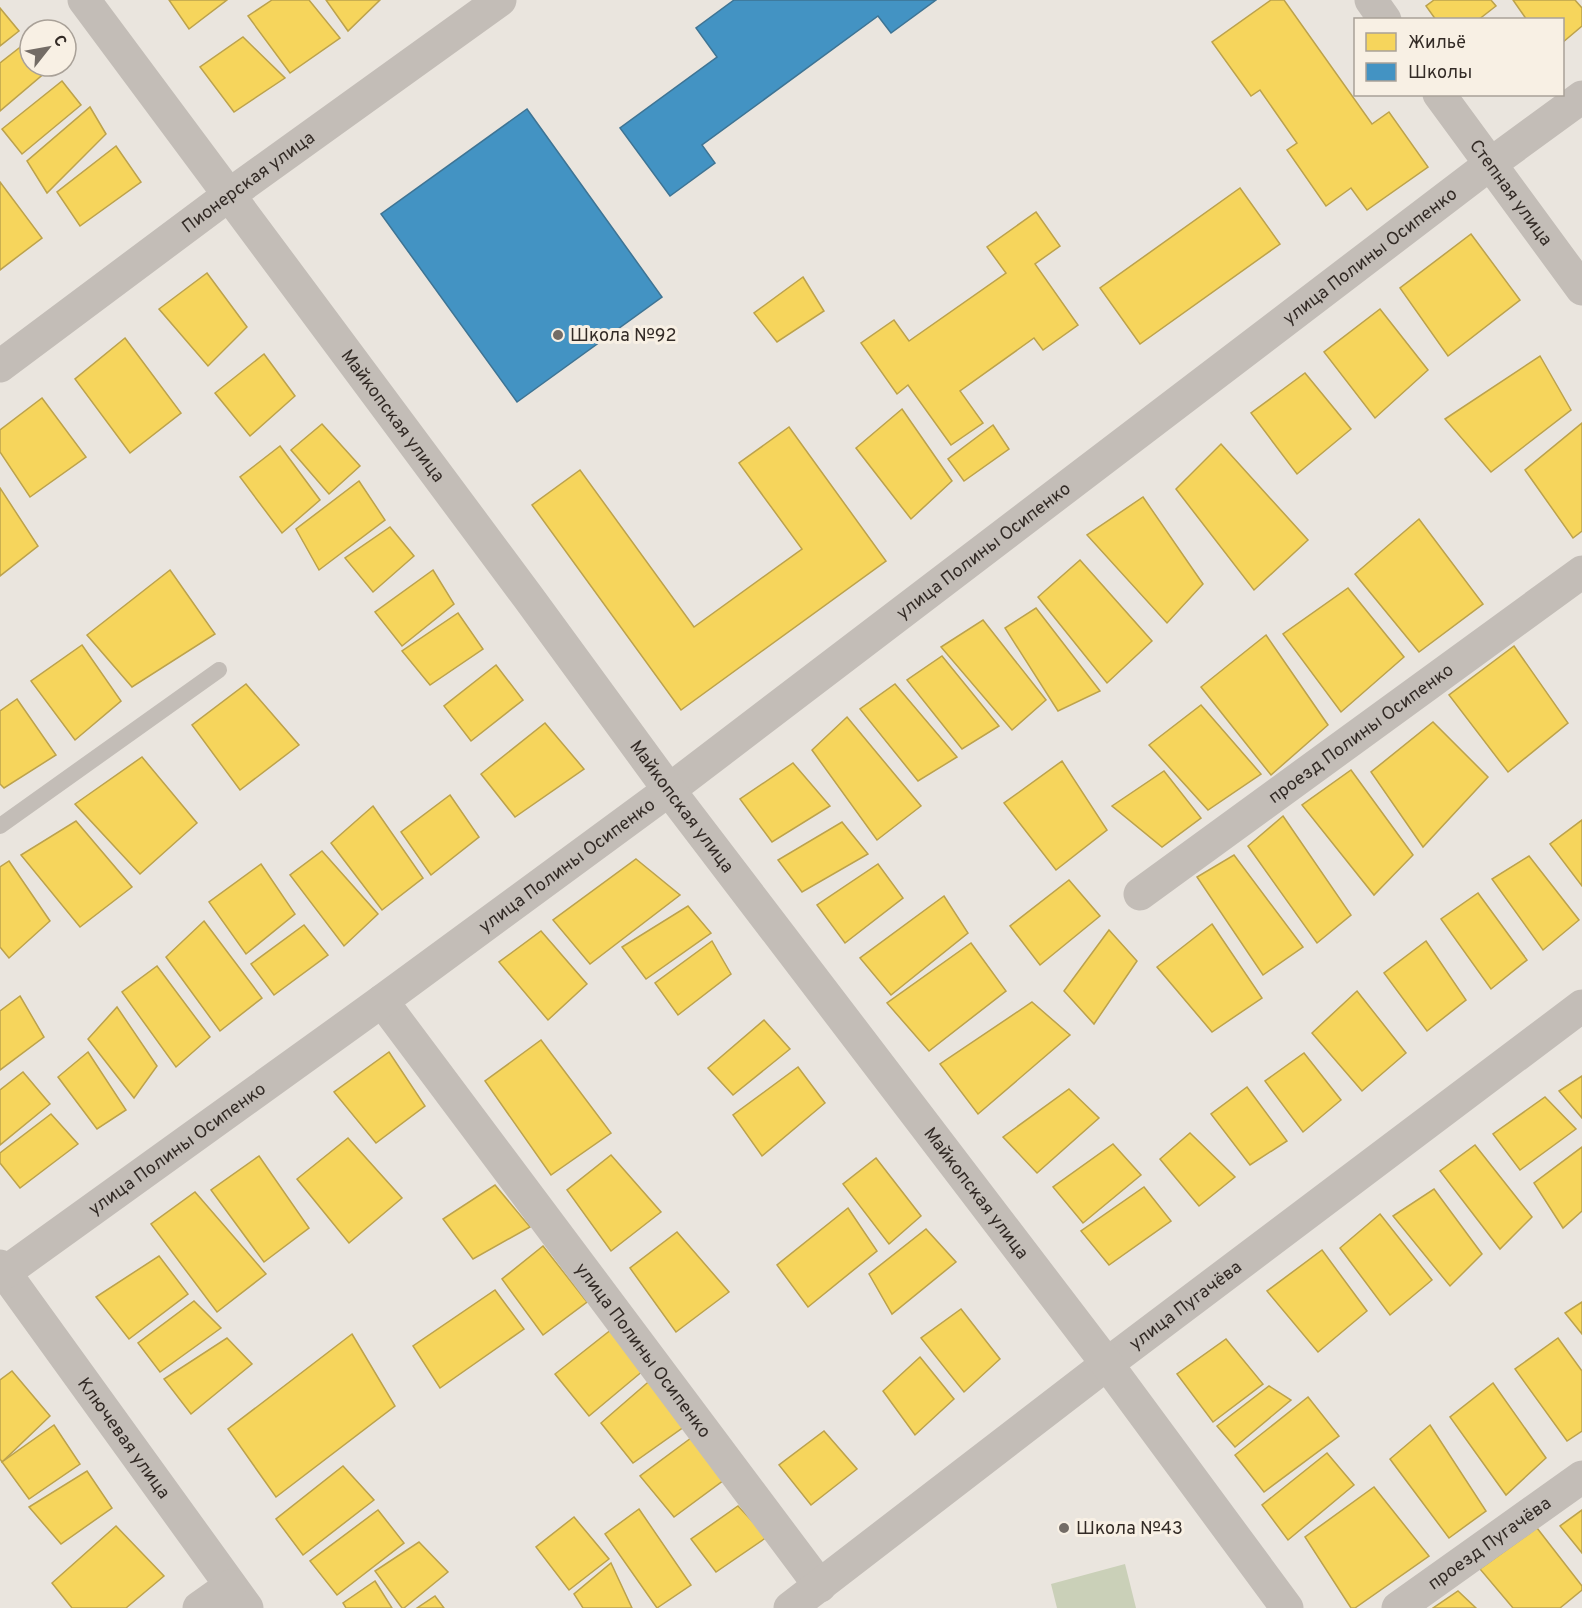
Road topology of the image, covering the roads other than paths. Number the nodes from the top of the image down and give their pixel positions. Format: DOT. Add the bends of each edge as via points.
graph roads {
  1 [pos="84,0"];
  2 [pos="500,0"];
  3 [pos="1371,0"];
  4 [pos="1384,18"];
  5 [pos="1440,96"];
  6 [pos="1582,97"];
  7 [pos="1489,165"];
  8 [pos="228,195"];
  9 [pos="1582,289"];
  10 [pos="0,366"];
  11 [pos="1582,572"];
  12 [pos="219,670"];
  13 [pos="669,790"];
  14 [pos="0,826"];
  15 [pos="1140,894"];
  16 [pos="382,1001"];
  17 [pos="1582,1006"];
  18 [pos="2,1271"];
  19 [pos="1107,1364"];
  20 [pos="1582,1477"];
  21 [pos="820,1586"];
  22 [pos="238,1597"];
  23 [pos="199,1608"];
  24 [pos="790,1608"];
  25 [pos="1287,1608"];
  26 [pos="1398,1608"];
  1 -- 8 [label="street, Майкопская улица"];
  2 -- 8 [label="street, Пионерская улица"];
  3 -- 4 [label="street"];
  5 -- 7 [label="street, Степная улица"];
  6 -- 7 [label="street, улица Полины Осипенко"];
  7 -- 9 [label="street, Степная улица"];
  7 -- 13 [label="street, улица Полины Осипенко"];
  8 -- 10 [label="street, Пионерская улица"];
  8 -- 13 [label="street, Майкопская улица"];
  11 -- 15 [label="street, проезд Полины Осипенко"];
  12 -- 14 [label="lane"];
  13 -- 16 [label="street, улица Полины Осипенко"];
  13 -- 19 [label="street, Майкопская улица"];
  16 -- 18 [label="street, улица Полины Осипенко"];
  16 -- 21 [label="street, улица Полины Осипенко"];
  17 -- 19 [label="street, улица Пугачёва"];
  18 -- 22 [label="street, Ключевая улица"];
  19 -- 21 [label="street, улица Пугачёва"];
  19 -- 25 [label="street, Майкопская улица"];
  20 -- 26 [label="street, проезд Пугачёва"];
  21 -- 24 [label="street, улица Пугачёва"];
  22 -- 23 [label="street"];
}
